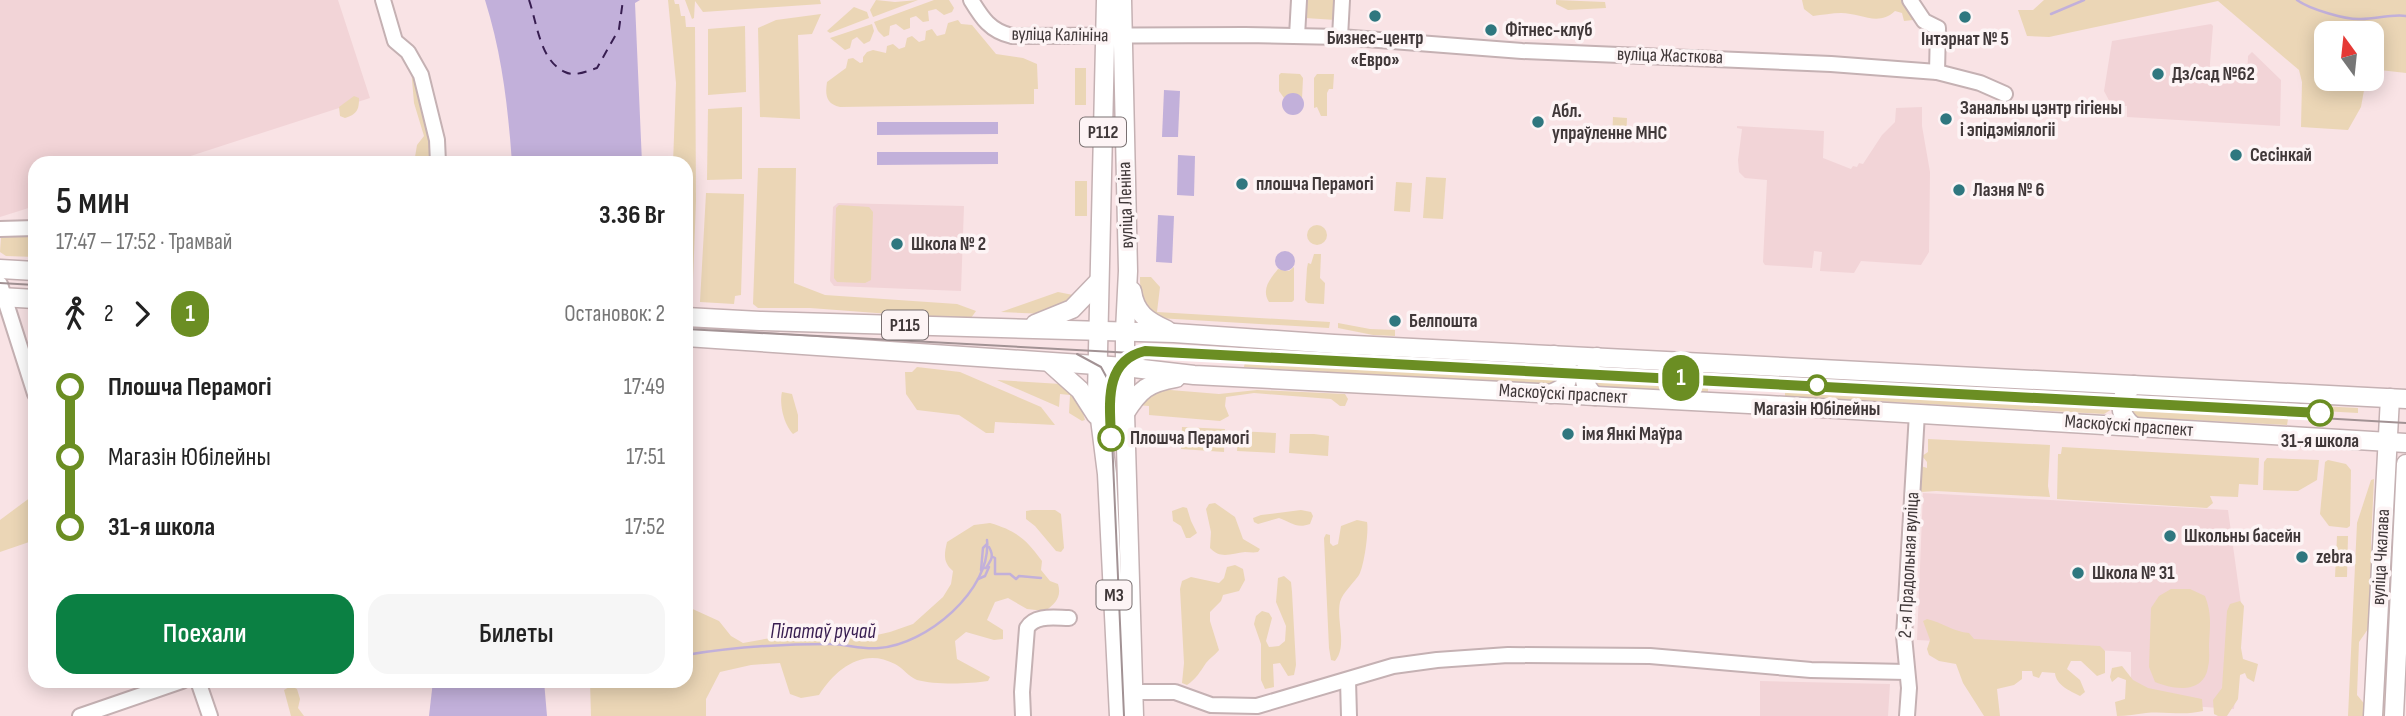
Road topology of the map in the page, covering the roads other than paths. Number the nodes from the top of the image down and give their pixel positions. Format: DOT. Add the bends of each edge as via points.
graph roads {
  1 [pos="383,0"];
  2 [pos="971,0"];
  3 [pos="1106,0"];
  4 [pos="1122,0"];
  5 [pos="1299,0"];
  6 [pos="1342,0"];
  7 [pos="1910,0"];
  8 [pos="1297,36"];
  9 [pos="1114,37"];
  10 [pos="1340,37"];
  11 [pos="1937,72"];
  12 [pos="2005,94"];
  13 [pos="438,156"];
  14 [pos="28,228"];
  15 [pos="0,229"];
  16 [pos="0,268"];
  17 [pos="28,270"];
  18 [pos="1128,271"];
  19 [pos="1098,282"];
  20 [pos="1,292"];
  21 [pos="28,298"];
  22 [pos="693,317"];
  23 [pos="1018,328"];
  24 [pos="1098,330"];
  25 [pos="1125,331"];
  26 [pos="1174,333"];
  27 [pos="693,337"];
  28 [pos="19,346"];
  29 [pos="28,347"];
  30 [pos="1554,355"];
  31 [pos="1597,357"];
  32 [pos="1051,364"];
  33 [pos="1097,367"];
  34 [pos="1125,368"];
  35 [pos="28,373"];
  36 [pos="1194,375"];
  37 [pos="2105,383"];
  38 [pos="2134,385"];
  39 [pos="1550,394"];
  40 [pos="1595,396"];
  41 [pos="2398,399"];
  42 [pos="1125,413"];
  43 [pos="1917,413"];
  44 [pos="1099,422"];
  45 [pos="2103,424"];
  46 [pos="2133,426"];
  47 [pos="2334,440"];
  48 [pos="2387,443"];
  49 [pos="2406,443"];
  50 [pos="2406,464"];
  51 [pos="2405,488"];
  52 [pos="2384,496"];
  53 [pos="1069,618"];
  54 [pos="1907,672"];
  55 [pos="1348,680"];
  56 [pos="162,688"];
  57 [pos="200,688"];
  58 [pos="1125,692"];
  59 [pos="80,716"];
  60 [pos="210,716"];
  61 [pos="1023,716"];
  62 [pos="1119,716"];
  63 [pos="1134,716"];
  64 [pos="1349,716"];
  65 [pos="1907,716"];
  66 [pos="2373,716"];
  67 [pos="2394,716"];
  1 -- 13 [label="street" via="396,41 421,75"];
  2 -- 9 [label="street, вуліца Калініна" via="983,20 1001,34"];
  3 -- 9 [label="main road, вуліца Леніна / Р112"];
  4 -- 9 [label="main road, вуліца Леніна / Р112"];
  5 -- 8 [label="street"];
  6 -- 10 [label="street"];
  7 -- 11 [label="street" via="1924,21 1938,28"];
  8 -- 9 [label="street, вуліца Жасткова"];
  8 -- 10 [label="street, вуліца Жасткова"];
  9 -- 18 [label="main road, вуліца Леніна / Р112"];
  9 -- 19 [label="main road, вуліца Леніна / Р112"];
  10 -- 11 [label="street, вуліца Жасткова"];
  11 -- 12 [label="street, вуліца Жасткова"];
  14 -- 15 [label="street"];
  16 -- 17 [label="main road"];
  18 -- 25 [label="main road, вуліца Леніна / Р112"];
  18 -- 26 [label="main road" via="1134,306"];
  19 -- 23 [label="main road" via="1067,313"];
  19 -- 24 [label="main road, вуліца Леніна / Р112"];
  20 -- 21 [label="main road"];
  20 -- 28 [label="street"];
  22 -- 23 [label="main road, Р115"];
  23 -- 24 [label="main road, Р115"];
  24 -- 25 [label="main road, Маскоўскі праспект"];
  24 -- 33 [label="main road, Р112"];
  25 -- 26 [label="main road, Маскоўскі праспект"];
  25 -- 34 [label="main road, вуліца Леніна / Р112"];
  26 -- 30 [label="main road, Маскоўскі праспект"];
  27 -- 32 [label="main road, Р115"];
  28 -- 29 [label="street"];
  28 -- 35 [label="street"];
  30 -- 31 [label="main road, Маскоўскі праспект"];
  30 -- 39 [label="main road" via="1565,362 1569,375 1563,388"];
  31 -- 37 [label="main road, Маскоўскі праспект"];
  31 -- 40 [label="main road" via="1584,375"];
  32 -- 33 [label="main road, Р115"];
  32 -- 44 [label="main road" via="1080,390"];
  33 -- 34 [label="main road, Маскоўскі праспект"];
  33 -- 44 [label="main road, М3"];
  34 -- 36 [label="main road, Маскоўскі праспект"];
  34 -- 42 [label="main road, М3"];
  36 -- 39 [label="main road, Маскоўскі праспект"];
  36 -- 42 [label="main road" via="1152,383"];
  37 -- 38 [label="main road, Маскоўскі праспект"];
  37 -- 45 [label="main road" via="2115,403"];
  38 -- 41 [label="main road, Маскоўскі праспект"];
  38 -- 46 [label="main road" via="2121,404 2123,415"];
  39 -- 40 [label="main road, Маскоўскі праспект"];
  40 -- 43 [label="main road, Маскоўскі праспект"];
  41 -- 48 [label="main road, вуліца Чкалава"];
  42 -- 58 [label="main road, М3"];
  43 -- 45 [label="main road, Маскоўскі праспект"];
  43 -- 54 [label="street, 2-я Прадольная вуліца" via="1904,636"];
  44 -- 58 [label="main road, М3"];
  45 -- 46 [label="main road, Маскоўскі праспект"];
  46 -- 47 [label="main road, Маскоўскі праспект"];
  47 -- 48 [label="main road, Маскоўскі праспект"];
  47 -- 52 [label="main road" via="2371,456"];
  48 -- 49 [label="main road, Маскоўскі праспект"];
  48 -- 52 [label="main road, вуліца Чкалава"];
  50 -- 51 [label="main road, вуліца Чкалава"];
  51 -- 67 [label="main road, вуліца Чкалава"];
  52 -- 66 [label="main road, вуліца Чкалава"];
  53 -- 61 [label="street" via="1038,619 1027,628"];
  54 -- 55 [label="street" via="1582,654 1437,660 1393,666"];
  54 -- 65 [label="street, 2-я Прадольная вуліца"];
  55 -- 58 [label="street" via="1257,706 1221,707 1175,692"];
  55 -- 64 [label="street"];
  56 -- 59 [label="street"];
  57 -- 60 [label="street"];
  58 -- 62 [label="main road, М3"];
  58 -- 63 [label="main road, М3"];
}
